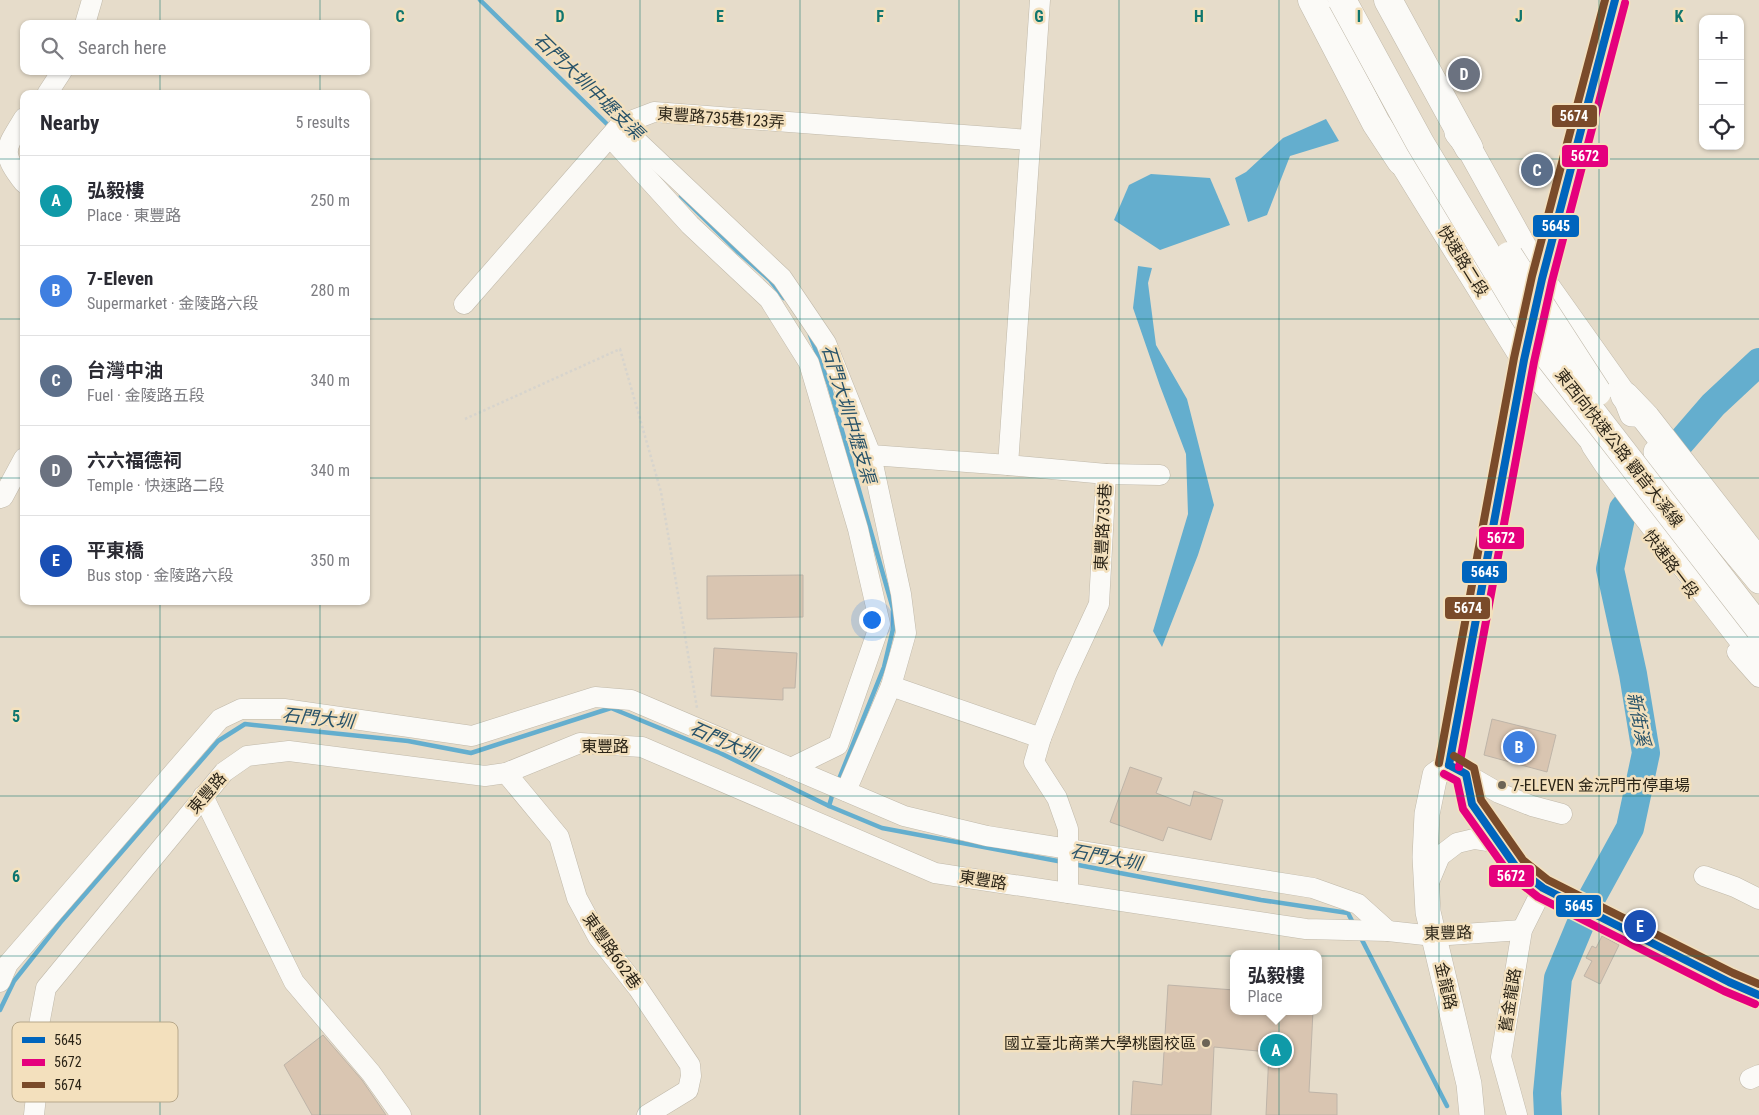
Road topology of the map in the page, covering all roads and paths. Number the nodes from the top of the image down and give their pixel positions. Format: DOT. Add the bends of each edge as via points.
graph roads {
  1 [pos="92,0"];
  2 [pos="1040,0"];
  3 [pos="1304,0"];
  4 [pos="1312,0"];
  5 [pos="1323,0"];
  6 [pos="1342,0"];
  7 [pos="1359,0"];
  8 [pos="1376,0"];
  9 [pos="1388,0"];
  10 [pos="1398,0"];
  11 [pos="1614,0"];
  12 [pos="86,20"];
  13 [pos="59,75"];
  14 [pos="50,90"];
  15 [pos="20,124"];
  16 [pos="615,131"];
  17 [pos="1030,140"];
  18 [pos="1469,148"];
  19 [pos="1401,161"];
  20 [pos="20,178"];
  21 [pos="1542,279"];
  22 [pos="464,304"];
  23 [pos="1524,360"];
  24 [pos="1625,396"];
  25 [pos="465,418"];
  26 [pos="871,455"];
  27 [pos="1604,458"];
  28 [pos="20,465"];
  29 [pos="1008,465"];
  30 [pos="1106,474"];
  31 [pos="1160,475"];
  32 [pos="0,498"];
  33 [pos="1643,510"];
  34 [pos="1758,562"];
  35 [pos="1759,604"];
  36 [pos="1759,628"];
  37 [pos="1759,647"];
  38 [pos="1759,660"];
  39 [pos="1759,677"];
  40 [pos="891,686"];
  41 [pos="701,730"];
  42 [pos="1041,738"];
  43 [pos="791,768"];
  44 [pos="1457,770"];
  45 [pos="506,773"];
  46 [pos="846,791"];
  47 [pos="203,796"];
  48 [pos="1562,814"];
  49 [pos="1499,842"];
  50 [pos="1068,859"];
  51 [pos="1704,876"];
  52 [pos="1427,887"];
  53 [pos="1543,888"];
  54 [pos="1068,893"];
  55 [pos="1759,900"];
  56 [pos="1522,930"];
  57 [pos="1382,931"];
  58 [pos="1434,936"];
  59 [pos="0,982"];
  60 [pos="1759,995"];
  61 [pos="40,1022"];
  62 [pos="35,1102"];
  63 [pos="34,1115"];
  64 [pos="401,1115"];
  65 [pos="647,1115"];
  66 [pos="1472,1115"];
  67 [pos="1517,1115"];
  1 -- 12 [label="street"];
  2 -- 17 [label="street"];
  3 -- 19 [label="street, 快速路二段" via="1366,115"];
  4 -- 19 [label="highway" via="1376,123"];
  5 -- 19 [label="main road, 快速路二段" via="1390,127"];
  6 -- 36 [label="highway, 東西向快速公路 觀音大溪線, bridge" via="1420,143 1549,357"];
  7 -- 35 [label="highway, 東西向快速公路 觀音大溪線, bridge" via="1488,223 1593,388 1710,546"];
  8 -- 18 [label="main road" via="1428,97"];
  9 -- 18 [label="highway"];
  10 -- 18 [label="street" via="1449,93"];
  11 -- 21 [label="main road"];
  13 -- 14 [label="street"];
  15 -- 20 [label="street" via="7,145 10,165"];
  16 -- 17 [label="street, 東豐路735巷123弄" via="654,112"];
  16 -- 22 [label="street, 東豐路735巷123弄"];
  16 -- 26 [label="street" via="782,278 826,342"];
  16 -- 43 [label="street" via="690,225 769,299 809,363 855,520 880,624 838,745"];
  17 -- 29 [label="street"];
  18 -- 21 [label="main road"];
  19 -- 23 [label="main road, 快速路二段"];
  21 -- 23 [label="main road"];
  21 -- 24 [label="main road"];
  23 -- 27 [label="main road"];
  23 -- 44 [label="main road"];
  24 -- 34 [label="highway" via="1646,418"];
  25 -- 41 [label="path" via="620,349 661,492"];
  26 -- 29 [label="street, 東豐路735巷"];
  26 -- 40 [label="street" via="902,594 906,633"];
  27 -- 33 [label="highway"];
  28 -- 32 [label="street"];
  29 -- 30 [label="street, 東豐路735巷"];
  30 -- 31 [label="street"];
  30 -- 42 [label="street, 東豐路735巷" via="1099,604"];
  33 -- 37 [label="main road, 快速路一段"];
  33 -- 38 [label="highway"];
  33 -- 39 [label="street, 快速路一段" via="1736,651"];
  40 -- 42 [label="street"];
  40 -- 46 [label="street"];
  41 -- 43 [label="street"];
  41 -- 59 [label="street" via="632,700 595,697 472,736 284,709 241,709 220,719 8,964"];
  42 -- 50 [label="street, 東豐路735巷" via="1034,762 1057,798 1068,829"];
  43 -- 46 [label="street"];
  44 -- 48 [label="street" via="1499,793"];
  44 -- 49 [label="street" via="1472,804"];
  44 -- 52 [label="main road, 金龍路" via="1435,775 1426,814"];
  45 -- 47 [label="street, 東豐路" via="485,776 289,751 247,756 224,772"];
  45 -- 54 [label="street, 東豐路" via="580,743 642,746 935,873"];
  45 -- 65 [label="street, 東豐路662巷" via="559,837 577,898 598,937 638,988 690,1065 688,1090"];
  46 -- 50 [label="street" via="904,816"];
  47 -- 61 [label="street, 東豐路" via="46,988"];
  47 -- 64 [label="street" via="294,982 371,1073"];
  49 -- 52 [label="street" via="1474,839 1457,843 1440,856"];
  49 -- 53 [label="street" via="1516,867"];
  50 -- 54 [label="street, 東豐路735巷"];
  50 -- 57 [label="street" via="1313,888 1358,904"];
  51 -- 55 [label="street"];
  52 -- 58 [label="main road, 金龍路" via="1428,912"];
  53 -- 56 [label="street, 舊金龍路"];
  53 -- 60 [label="street"];
  54 -- 57 [label="street, 東豐路" via="1306,929"];
  56 -- 58 [label="street, 東豐路"];
  56 -- 67 [label="street, 舊金龍路" via="1501,1057"];
  57 -- 58 [label="street, 東豐路"];
  58 -- 66 [label="main road, 金龍路" via="1469,1084"];
  62 -- 63 [label="street, 東豐路"];
}
